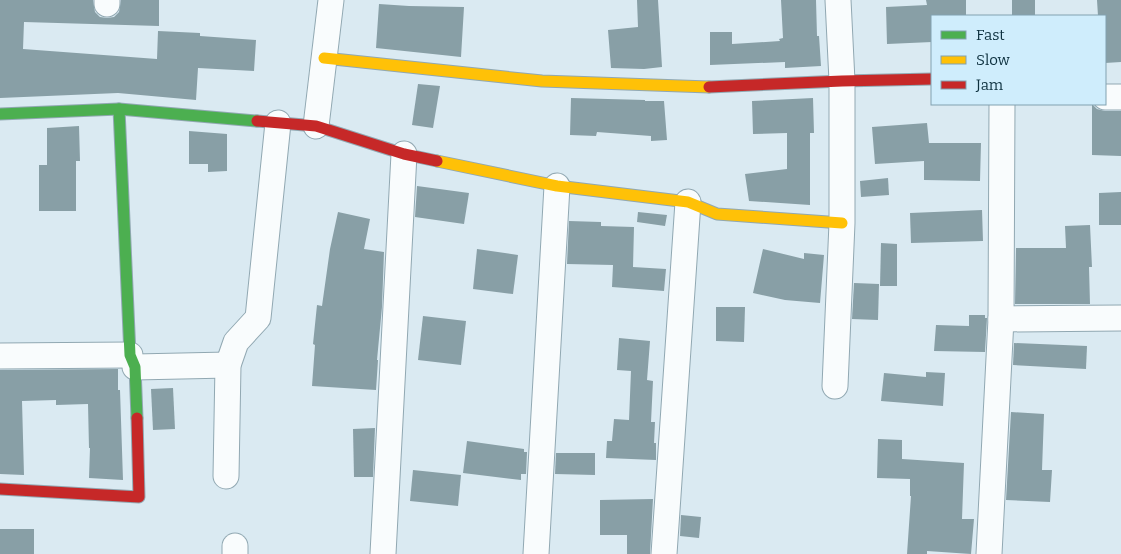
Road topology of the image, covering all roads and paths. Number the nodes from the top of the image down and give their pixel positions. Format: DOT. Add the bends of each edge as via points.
graph roads {
  1 [pos="331,0"];
  2 [pos="838,0"];
  3 [pos="324,58"];
  4 [pos="931,79"];
  5 [pos="842,81"];
  6 [pos="1106,97"];
  7 [pos="1121,97"];
  8 [pos="1002,105"];
  9 [pos="119,109"];
  10 [pos="0,114"];
  11 [pos="278,123"];
  12 [pos="316,126"];
  13 [pos="404,154"];
  14 [pos="557,186"];
  15 [pos="688,202"];
  16 [pos="842,223"];
  17 [pos="1121,318"];
  18 [pos="1000,319"];
  19 [pos="0,356"];
  20 [pos="132,361"];
  21 [pos="228,365"];
  22 [pos="835,386"];
  23 [pos="226,476"];
  24 [pos="0,489"];
  25 [pos="383,554"];
  26 [pos="536,554"];
  27 [pos="664,554"];
  28 [pos="989,554"];
  1 -- 3 [label="street"];
  2 -- 5 [label="street"];
  3 -- 5 [label="street" via="542,81 718,87"];
  3 -- 12 [label="street"];
  4 -- 5 [label="street"];
  5 -- 16 [label="street"];
  6 -- 7 [label="street"];
  8 -- 18 [label="street"];
  9 -- 10 [label="street"];
  9 -- 11 [label="street"];
  9 -- 20 [label="street"];
  11 -- 12 [label="street"];
  11 -- 21 [label="street" via="258,318 236,342"];
  12 -- 13 [label="street"];
  13 -- 14 [label="street"];
  13 -- 25 [label="street"];
  14 -- 15 [label="street"];
  14 -- 26 [label="street"];
  15 -- 16 [label="street" via="717,214"];
  15 -- 27 [label="street"];
  16 -- 22 [label="street"];
  17 -- 18 [label="street"];
  18 -- 28 [label="street"];
  19 -- 20 [label="street"];
  20 -- 21 [label="street"];
  20 -- 24 [label="street" via="139,497"];
  21 -- 23 [label="street"];
}
